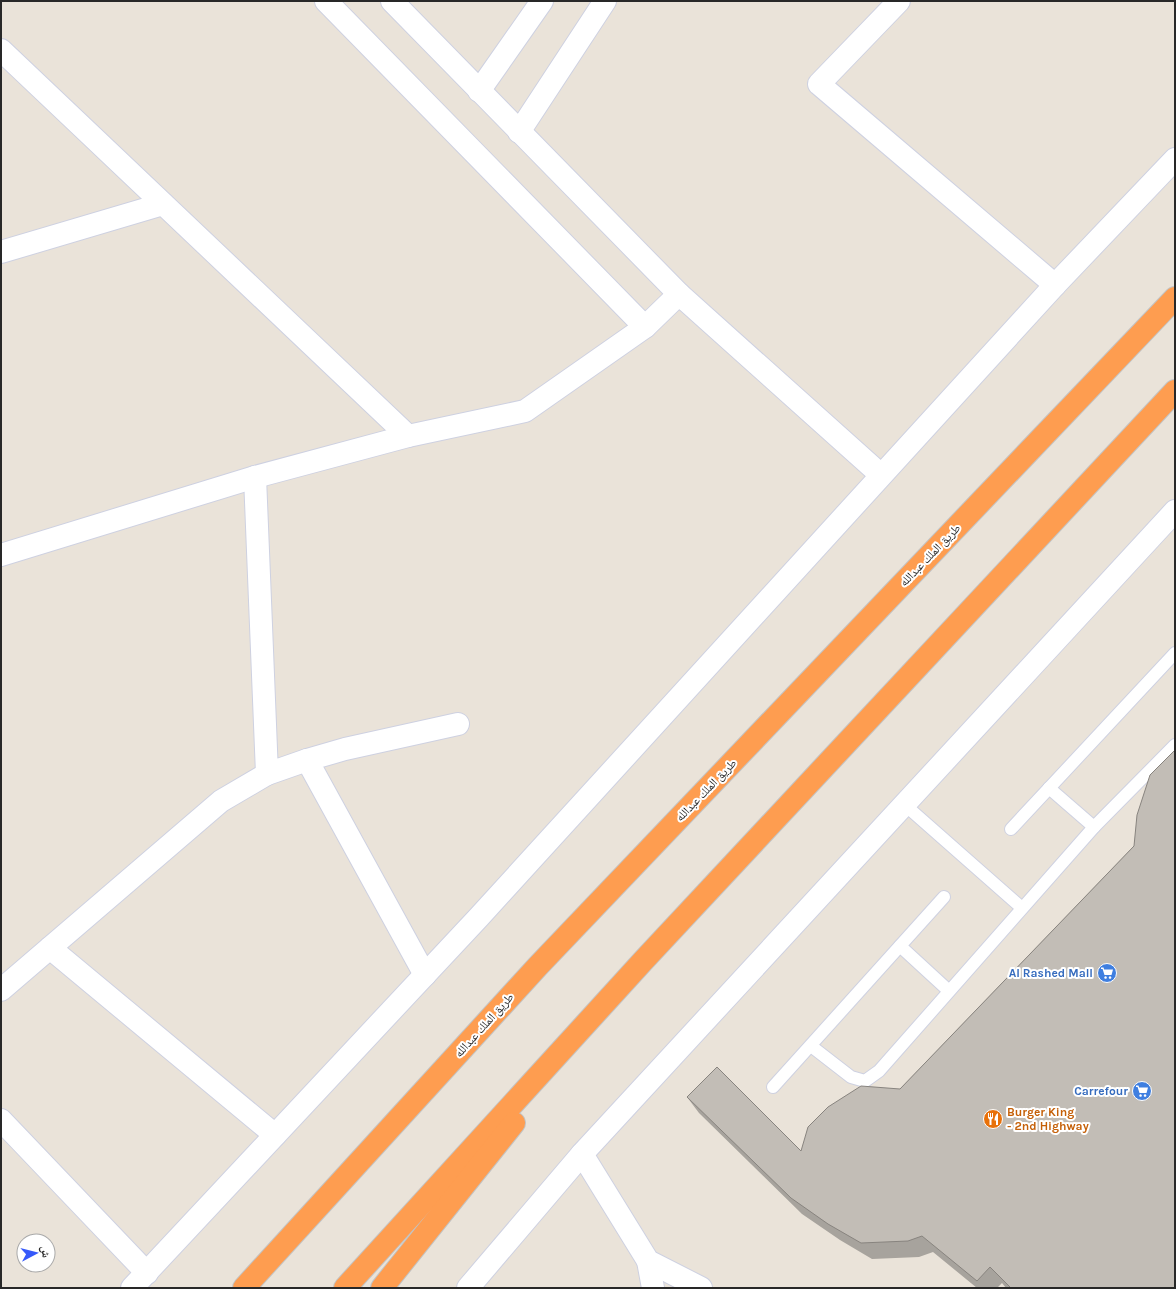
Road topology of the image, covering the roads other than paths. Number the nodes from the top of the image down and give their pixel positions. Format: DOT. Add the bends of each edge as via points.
graph roads {
  1 [pos="326,1"];
  2 [pos="392,1"];
  3 [pos="542,1"];
  4 [pos="606,1"];
  5 [pos="899,1"];
  6 [pos="1,50"];
  7 [pos="479,90"];
  8 [pos="519,132"];
  9 [pos="1175,158"];
  10 [pos="163,204"];
  11 [pos="1,252"];
  12 [pos="1055,284"];
  13 [pos="679,294"];
  14 [pos="1175,298"];
  15 [pos="645,327"];
  16 [pos="1175,391"];
  17 [pos="408,436"];
  18 [pos="881,476"];
  19 [pos="255,477"];
  20 [pos="1175,511"];
  21 [pos="1,555"];
  22 [pos="1175,653"];
  23 [pos="458,724"];
  24 [pos="1175,745"];
  25 [pos="307,760"];
  26 [pos="267,774"];
  27 [pos="1049,788"];
  28 [pos="905,805"];
  29 [pos="1094,827"];
  30 [pos="1011,828"];
  31 [pos="944,897"];
  32 [pos="1022,908"];
  33 [pos="900,946"];
  34 [pos="50,948"];
  35 [pos="643,961"];
  36 [pos="424,975"];
  37 [pos="1,990"];
  38 [pos="949,991"];
  39 [pos="811,1046"];
  40 [pos="773,1087"];
  41 [pos="1,1120"];
  42 [pos="276,1135"];
  43 [pos="582,1154"];
  44 [pos="648,1261"];
  45 [pos="140,1280"];
  46 [pos="478,1284"];
  47 [pos="244,1288"];
  48 [pos="345,1288"];
  49 [pos="382,1288"];
  50 [pos="653,1288"];
  51 [pos="701,1288"];
  1 -- 15 [label="street"];
  2 -- 7 [label="street"];
  3 -- 7 [label="street"];
  4 -- 8 [label="street"];
  5 -- 12 [label="street" via="819,84"];
  6 -- 10 [label="street"];
  7 -- 8 [label="street"];
  8 -- 13 [label="street"];
  9 -- 12 [label="street"];
  10 -- 11 [label="street"];
  10 -- 17 [label="street"];
  12 -- 18 [label="street"];
  13 -- 15 [label="street"];
  13 -- 18 [label="street"];
  14 -- 47 [label="highway, طريق الملك عبدالله" via="538,966"];
  15 -- 17 [label="street" via="525,411"];
  16 -- 35 [label="highway"];
  17 -- 19 [label="street"];
  18 -- 36 [label="street"];
  19 -- 21 [label="street"];
  19 -- 26 [label="street"];
  20 -- 28 [label="street"];
  22 -- 27 [label="lane"];
  23 -- 25 [label="street"];
  24 -- 29 [label="lane"];
  25 -- 26 [label="street"];
  25 -- 36 [label="street"];
  26 -- 34 [label="street" via="221,801"];
  27 -- 29 [label="lane"];
  27 -- 30 [label="lane"];
  28 -- 32 [label="lane"];
  28 -- 43 [label="street"];
  29 -- 32 [label="lane"];
  31 -- 33 [label="lane"];
  32 -- 38 [label="lane"];
  33 -- 38 [label="lane"];
  33 -- 39 [label="lane"];
  34 -- 37 [label="street"];
  34 -- 42 [label="street"];
  35 -- 48 [label="highway"];
  35 -- 49 [label="highway"];
  36 -- 42 [label="street"];
  38 -- 39 [label="lane" via="879,1071 865,1081 851,1077"];
  39 -- 40 [label="lane"];
  41 -- 45 [label="street"];
  42 -- 45 [label="street"];
  43 -- 44 [label="street"];
  43 -- 46 [label="street"];
  44 -- 50 [label="street"];
  44 -- 51 [label="street"];
}
